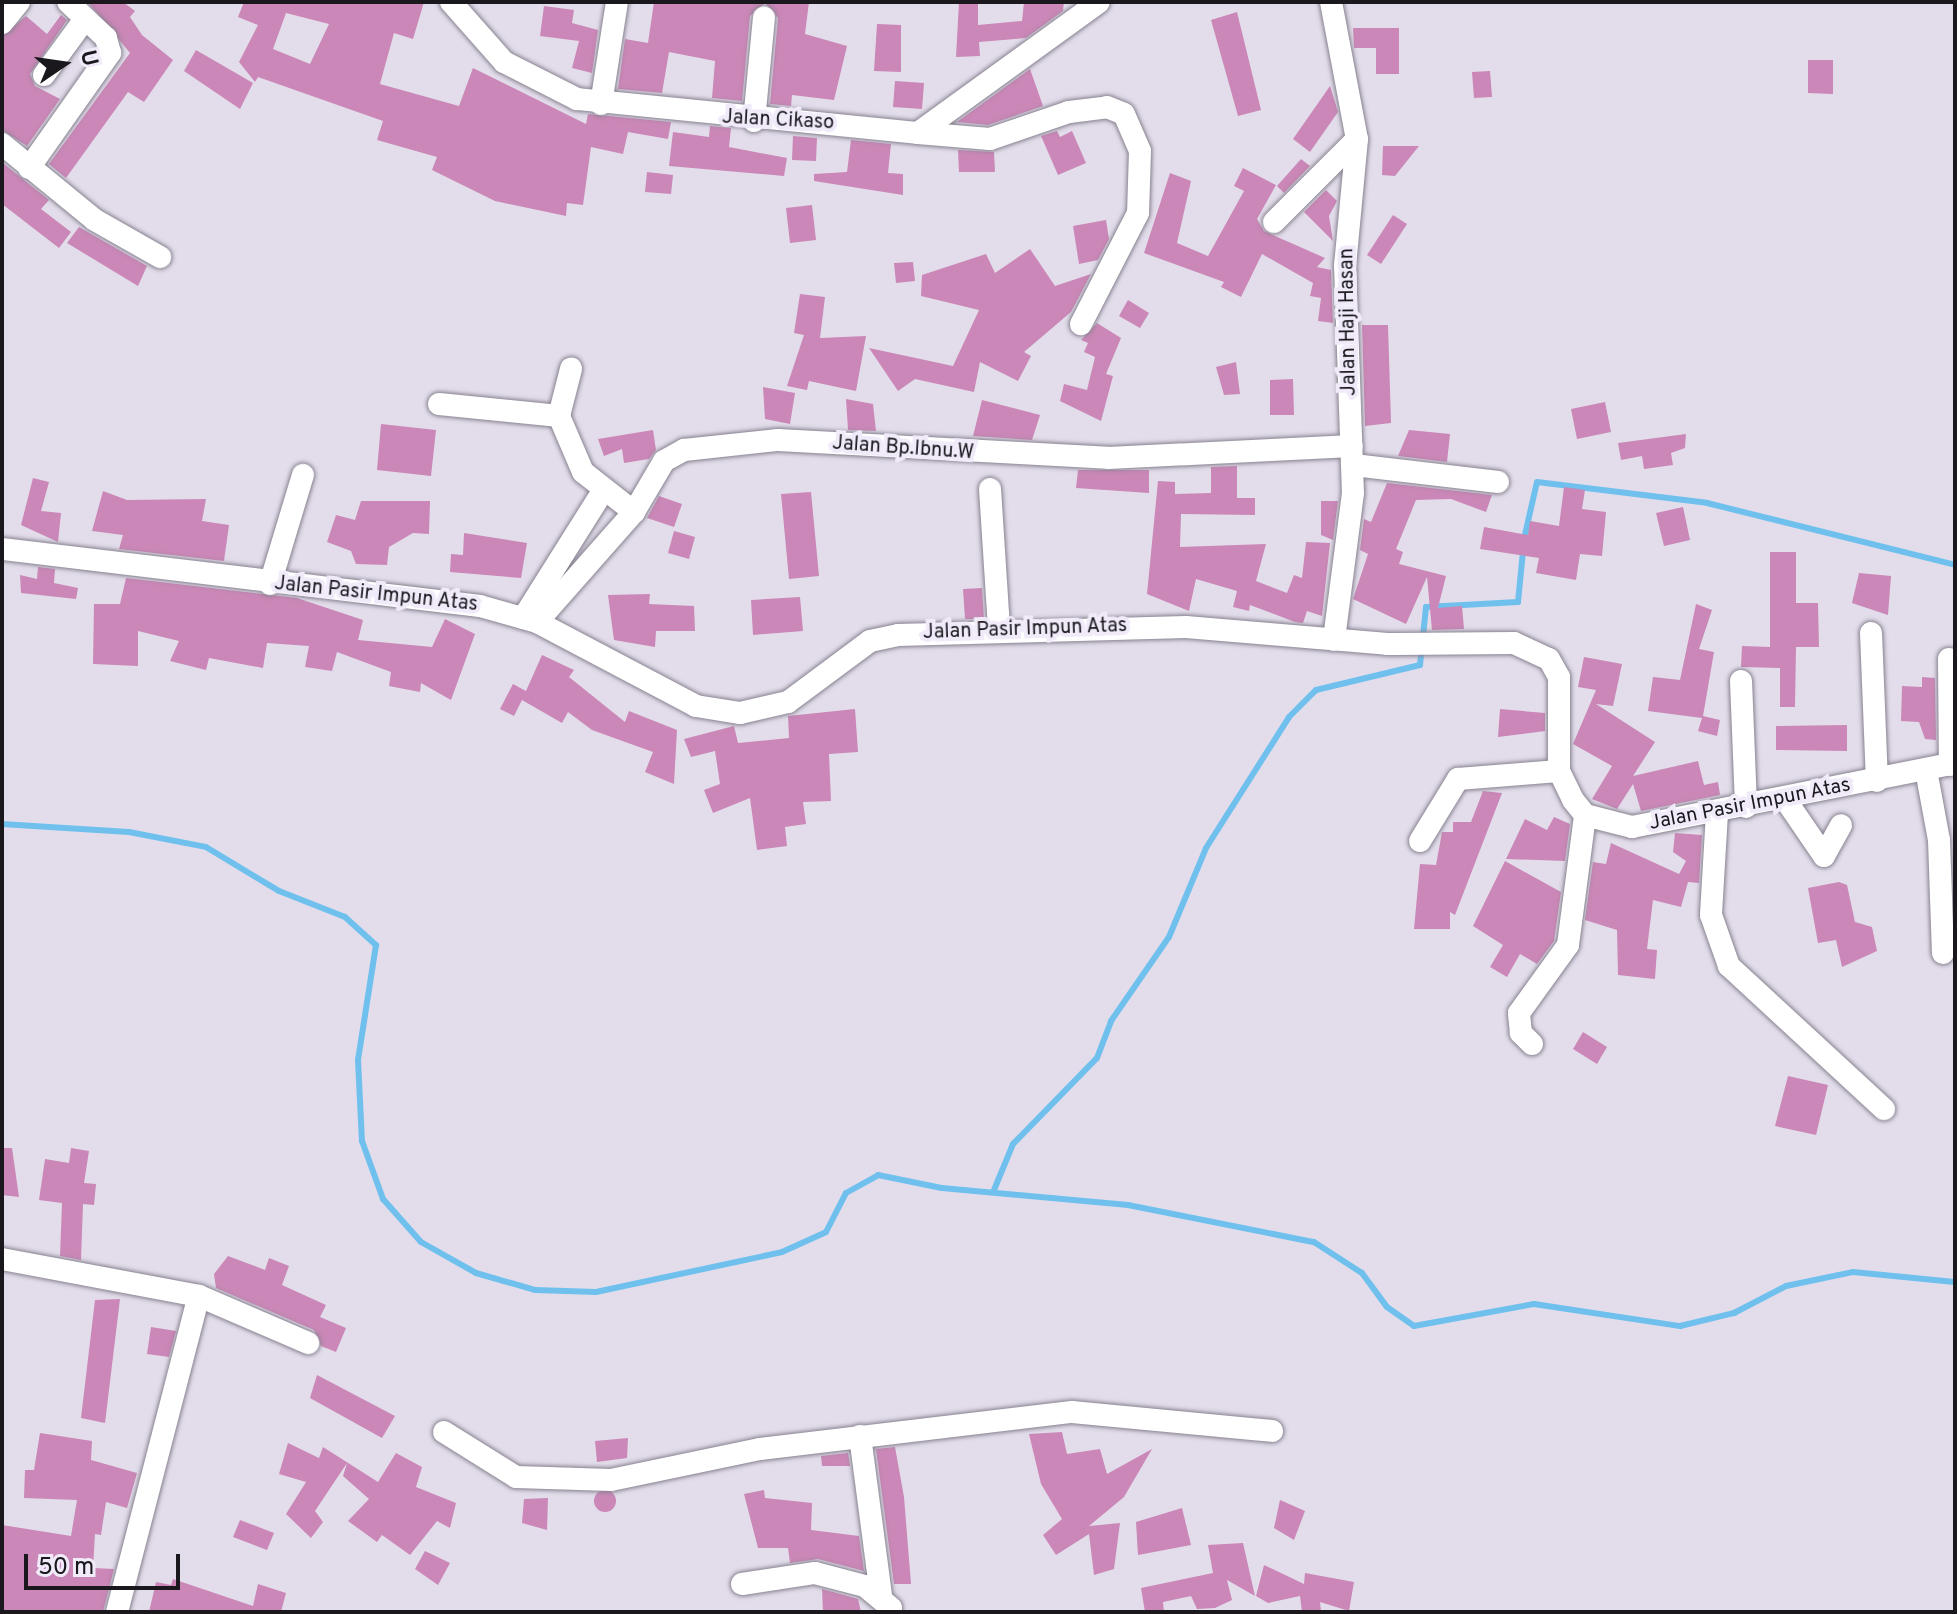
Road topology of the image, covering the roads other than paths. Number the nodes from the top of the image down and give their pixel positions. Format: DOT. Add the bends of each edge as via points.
graph roads {
  1 [pos="19,2"];
  2 [pos="68,2"];
  3 [pos="451,2"];
  4 [pos="617,2"];
  5 [pos="1099,2"];
  6 [pos="1328,3"];
  7 [pos="764,17"];
  8 [pos="85,19"];
  9 [pos="2,23"];
  10 [pos="44,75"];
  11 [pos="601,104"];
  12 [pos="754,121"];
  13 [pos="918,133"];
  14 [pos="1357,139"];
  15 [pos="2,144"];
  16 [pos="29,168"];
  17 [pos="1274,222"];
  18 [pos="160,257"];
  19 [pos="1081,324"];
  20 [pos="571,369"];
  21 [pos="439,404"];
  22 [pos="559,416"];
  23 [pos="1353,456"];
  24 [pos="303,475"];
  25 [pos="1498,482"];
  26 [pos="990,489"];
  27 [pos="603,491"];
  28 [pos="634,512"];
  29 [pos="2,549"];
  30 [pos="270,584"];
  31 [pos="530,620"];
  32 [pos="999,629"];
  33 [pos="1871,633"];
  34 [pos="1334,640"];
  35 [pos="1949,659"];
  36 [pos="1741,681"];
  37 [pos="1952,764"];
  38 [pos="1926,770"];
  39 [pos="1559,771"];
  40 [pos="1877,781"];
  41 [pos="1785,799"];
  42 [pos="1746,807"];
  43 [pos="1717,813"];
  44 [pos="1585,815"];
  45 [pos="1841,825"];
  46 [pos="1420,841"];
  47 [pos="1943,953"];
  48 [pos="1532,1044"];
  49 [pos="1884,1109"];
  50 [pos="2,1259"];
  51 [pos="199,1296"];
  52 [pos="308,1343"];
  53 [pos="1272,1431"];
  54 [pos="444,1432"];
  55 [pos="860,1436"];
  56 [pos="742,1584"];
  57 [pos="892,1607"];
  58 [pos="117,1612"];
  1 -- 9 [label="street"];
  2 -- 8 [label="street"];
  3 -- 11 [label="street, Jalan Cikaso" via="504,62 537,82"];
  4 -- 11 [label="street"];
  5 -- 13 [label="street"];
  6 -- 14 [label="street, Jalan Haji Hasan"];
  7 -- 12 [label="street"];
  8 -- 10 [label="street"];
  8 -- 16 [label="street" via="106,38 110,53"];
  11 -- 12 [label="street, Jalan Cikaso"];
  12 -- 13 [label="street, Jalan Cikaso"];
  13 -- 19 [label="street, Jalan Cikaso" via="990,139 1069,112 1107,107 1124,114 1140,151 1138,213"];
  14 -- 17 [label="street"];
  14 -- 23 [label="street, Jalan Haji Hasan" via="1345,265"];
  15 -- 16 [label="street"];
  16 -- 18 [label="street" via="95,220"];
  20 -- 22 [label="street"];
  21 -- 22 [label="street"];
  22 -- 27 [label="street" via="583,472"];
  23 -- 25 [label="street, Jalan Bp.Ibnu.W"];
  23 -- 28 [label="street, Jalan Bp.Ibnu.W" via="1108,458 739,443 672,453"];
  23 -- 34 [label="street, Jalan Haji Hasan"];
  24 -- 30 [label="street"];
  26 -- 32 [label="street"];
  27 -- 28 [label="street"];
  27 -- 31 [label="street"];
  28 -- 31 [label="street, Jalan Bp.Ibnu.W"];
  29 -- 30 [label="street, Jalan Pasir Impun Atas"];
  30 -- 31 [label="street, Jalan Pasir Impun Atas" via="416,596"];
  31 -- 32 [label="street, Jalan Pasir Impun Atas" via="696,706 740,713 788,702 870,641"];
  32 -- 34 [label="street, Jalan Pasir Impun Atas" via="1186,627"];
  33 -- 40 [label="street"];
  34 -- 39 [label="street, Jalan Pasir Impun Atas" via="1533,647 1549,659 1564,699"];
  35 -- 37 [label="street"];
  36 -- 42 [label="street"];
  37 -- 38 [label="street, Jalan Pasir Impun Atas"];
  38 -- 40 [label="street, Jalan Pasir Impun Atas"];
  38 -- 47 [label="street" via="1939,840"];
  39 -- 44 [label="street"];
  39 -- 46 [label="street" via="1458,779"];
  40 -- 41 [label="street, Jalan Pasir Impun Atas"];
  41 -- 42 [label="street, Jalan Pasir Impun Atas"];
  41 -- 45 [label="street" via="1824,856"];
  42 -- 43 [label="street, Jalan Pasir Impun Atas"];
  43 -- 44 [label="street, Jalan Pasir Impun Atas" via="1632,827"];
  43 -- 49 [label="street" via="1711,915 1729,966"];
  44 -- 48 [label="street" via="1568,945 1519,1013 1521,1033"];
  50 -- 51 [label="street"];
  51 -- 52 [label="street"];
  51 -- 58 [label="street"];
  53 -- 55 [label="street" via="1072,1412"];
  54 -- 55 [label="street" via="516,1477 611,1480"];
  55 -- 57 [label="street"];
  56 -- 57 [label="street" via="815,1573"];
}
